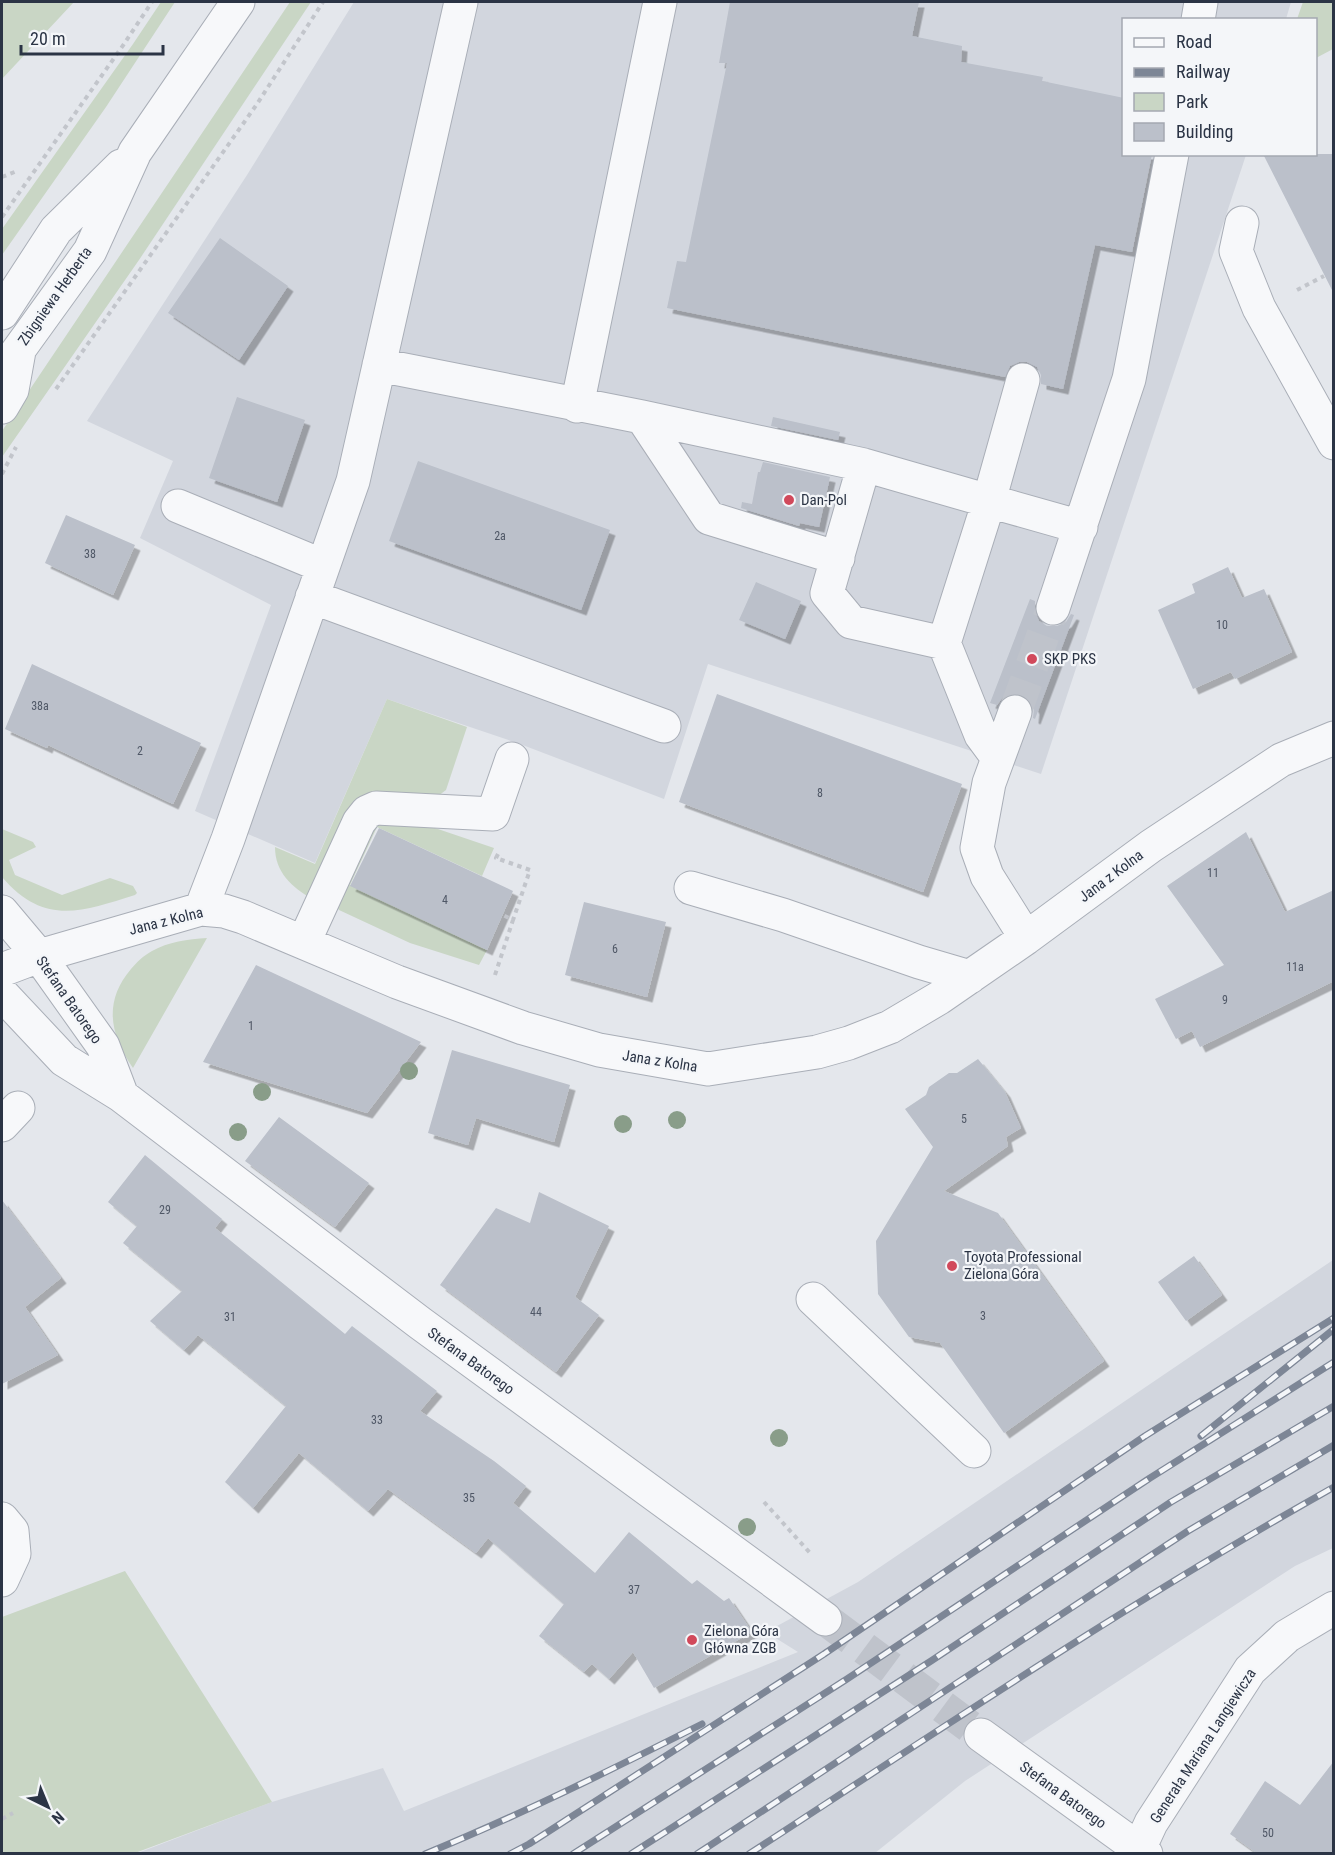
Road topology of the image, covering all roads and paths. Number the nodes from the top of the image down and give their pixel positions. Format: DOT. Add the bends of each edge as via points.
graph roads {
  1 [pos="152,2"];
  2 [pos="238,2"];
  3 [pos="323,2"];
  4 [pos="461,2"];
  5 [pos="660,2"];
  6 [pos="1201,2"];
  7 [pos="1198,18"];
  8 [pos="135,152"];
  9 [pos="1172,156"];
  10 [pos="17,171"];
  11 [pos="2,177"];
  12 [pos="2,217"];
  13 [pos="1242,223"];
  14 [pos="2,313"];
  15 [pos="20,346"];
  16 [pos="380,365"];
  17 [pos="2,373"];
  18 [pos="1023,380"];
  19 [pos="52,394"];
  20 [pos="577,406"];
  21 [pos="2,407"];
  22 [pos="642,417"];
  23 [pos="20,440"];
  24 [pos="1334,443"];
  25 [pos="864,465"];
  26 [pos="2,474"];
  27 [pos="989,501"];
  28 [pos="178,506"];
  29 [pos="1081,527"];
  30 [pos="838,558"];
  31 [pos="323,566"];
  32 [pos="312,597"];
  33 [pos="1053,608"];
  34 [pos="945,643"];
  35 [pos="1015,712"];
  36 [pos="664,726"];
  37 [pos="1334,738"];
  38 [pos="998,758"];
  39 [pos="512,759"];
  40 [pos="691,888"];
  41 [pos="201,909"];
  42 [pos="2,912"];
  43 [pos="503,915"];
  44 [pos="1026,938"];
  45 [pos="304,942"];
  46 [pos="39,956"];
  47 [pos="2,970"];
  48 [pos="970,977"];
  49 [pos="492,981"];
  50 [pos="2,994"];
  51 [pos="2,1018"];
  52 [pos="38,1033"];
  53 [pos="122,1096"];
  54 [pos="813,1299"];
  55 [pos="974,1451"];
  56 [pos="764,1502"];
  57 [pos="2,1519"];
  58 [pos="817,1561"];
  59 [pos="2,1580"];
  60 [pos="1334,1608"];
  61 [pos="825,1619"];
  62 [pos="981,1735"];
  63 [pos="13,1813"];
  64 [pos="2,1819"];
  65 [pos="1143,1852"];
  1 -- 12 [label="path"];
  2 -- 8 [label="street, Zbigniewa Herberta"];
  3 -- 19 [label="path" via="257,104"];
  4 -- 16 [label="street"];
  5 -- 20 [label="street"];
  6 -- 7 [label="street"];
  8 -- 14 [label="street, Zbigniewa Herberta" via="56,230"];
  8 -- 15 [label="street, Zbigniewa Herberta" via="90,250"];
  9 -- 29 [label="street" via="1129,380"];
  10 -- 11 [label="path"];
  13 -- 24 [label="street" via="1236,251 1259,308"];
  15 -- 17 [label="street, Zbigniewa Herberta"];
  15 -- 21 [label="street" via="12,390"];
  16 -- 20 [label="street"];
  16 -- 31 [label="street" via="353,481"];
  18 -- 27 [label="street"];
  20 -- 22 [label="street"];
  22 -- 25 [label="street"];
  22 -- 30 [label="street" via="709,518"];
  23 -- 26 [label="path"];
  25 -- 27 [label="street"];
  25 -- 30 [label="street"];
  27 -- 29 [label="street"];
  27 -- 34 [label="street"];
  28 -- 31 [label="street"];
  29 -- 33 [label="street"];
  30 -- 34 [label="street" via="827,593 851,622"];
  31 -- 32 [label="street"];
  32 -- 36 [label="street"];
  32 -- 41 [label="street"];
  34 -- 38 [label="street" via="981,735"];
  35 -- 38 [label="street"];
  37 -- 44 [label="street, Jana z Kolna" via="1281,760 1151,846"];
  38 -- 44 [label="street" via="989,783 977,848 987,876"];
  39 -- 45 [label="street" via="493,814 376,808 367,812"];
  40 -- 48 [label="street"];
  41 -- 45 [label="street, Jana z Kolna" via="224,911"];
  41 -- 46 [label="street, Jana z Kolna"];
  42 -- 46 [label="street, Stefana Batorego"];
  43 -- 49 [label="path" via="513,920"];
  44 -- 48 [label="street, Jana z Kolna"];
  45 -- 48 [label="street, Jana z Kolna" via="397,982 523,1028 599,1050 708,1068 817,1052 849,1043 890,1027"];
  46 -- 47 [label="street, Jana z Kolna"];
  46 -- 53 [label="street, Stefana Batorego" via="103,1046"];
  50 -- 52 [label="street, Stefana Batorego"];
  51 -- 52 [label="street"];
  52 -- 53 [label="street, Stefana Batorego" via="64,1060"];
  53 -- 61 [label="street, Stefana Batorego" via="420,1323"];
  54 -- 55 [label="street"];
  56 -- 58 [label="path"];
  57 -- 59 [label="street" via="12,1531 14,1554"];
  60 -- 65 [label="street, Generała Mariana Langiewicza" via="1287,1636 1250,1670 1151,1823"];
  62 -- 65 [label="street, Stefana Batorego"];
  63 -- 64 [label="path"];
}
